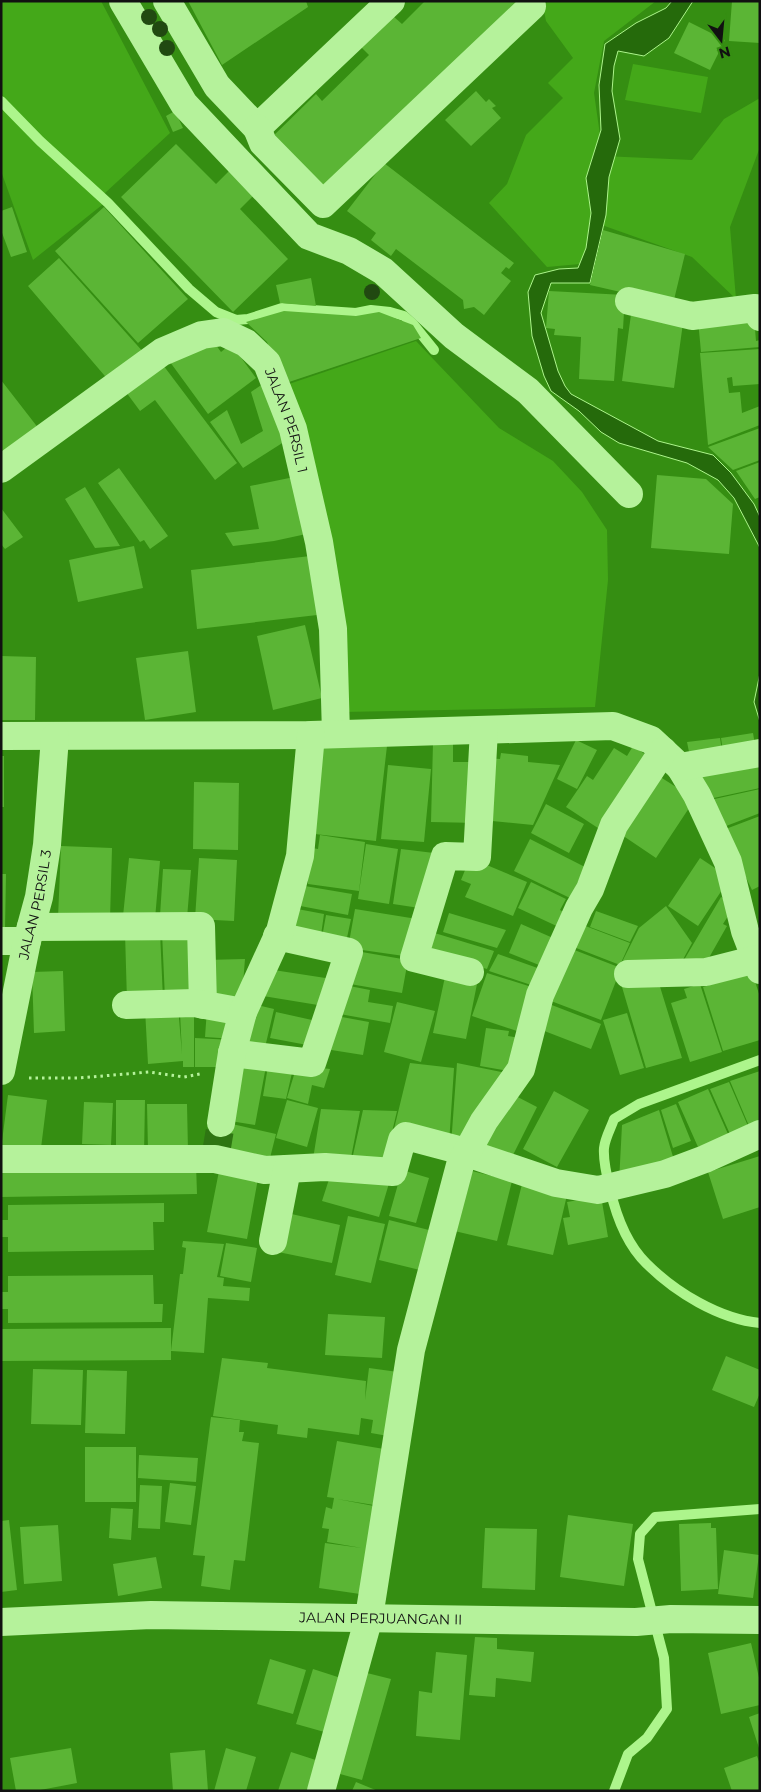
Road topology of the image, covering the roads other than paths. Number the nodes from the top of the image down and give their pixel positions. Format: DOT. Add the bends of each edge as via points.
graph roads {
  1 [pos="123,1"];
  2 [pos="167,1"];
  3 [pos="391,1"];
  4 [pos="532,6"];
  5 [pos="257,128"];
  6 [pos="629,301"];
  7 [pos="760,317"];
  8 [pos="1,469"];
  9 [pos="629,494"];
  10 [pos="484,730"];
  11 [pos="324,735"];
  12 [pos="1,736"];
  13 [pos="55,737"];
  14 [pos="760,753"];
  15 [pos="672,759"];
  16 [pos="20,936"];
  17 [pos="278,936"];
  18 [pos="758,965"];
  19 [pos="470,972"];
  20 [pos="628,974"];
  21 [pos="126,1005"];
  22 [pos="203,1005"];
  23 [pos="243,1012"];
  24 [pos="231,1060"];
  25 [pos="11,1074"];
  26 [pos="221,1123"];
  27 [pos="760,1134"];
  28 [pos="466,1155"];
  29 [pos="1,1159"];
  30 [pos="287,1169"];
  31 [pos="273,1241"];
  32 [pos="369,1617"];
  33 [pos="760,1620"];
  34 [pos="1,1622"];
  35 [pos="321,1791"];
  1 -- 9 [label="street" via="184,104 310,236 349,251 383,271 454,336 528,391"];
  2 -- 5 [label="street" via="217,86"];
  3 -- 5 [label="street"];
  4 -- 5 [label="street" via="323,204 263,143"];
  6 -- 7 [label="street" via="692,316 755,308"];
  8 -- 11 [label="street, JALAN PERSIL 1" via="162,352 202,335 223,332 246,343 267,363 293,429 320,542 333,629"];
  10 -- 11 [label="street"];
  10 -- 15 [label="street" via="613,726 651,740"];
  10 -- 19 [label="street" via="477,857 445,856 414,958"];
  11 -- 13 [label="street"];
  11 -- 17 [label="street, JALAN PERSIL 1" via="300,856"];
  12 -- 13 [label="street"];
  13 -- 16 [label="street, JALAN PERSIL 3" via="39,897"];
  14 -- 15 [label="street"];
  15 -- 18 [label="street" via="697,795 728,862 745,931"];
  15 -- 28 [label="street" via="614,825 590,889 540,995 521,1069 484,1121"];
  16 -- 22 [label="street" via="201,926"];
  16 -- 25 [label="street, JALAN PERSIL 3"];
  17 -- 23 [label="street, JALAN PERSIL 1"];
  17 -- 24 [label="street" via="349,952 312,1063"];
  18 -- 20 [label="street" via="706,972"];
  21 -- 22 [label="street"];
  22 -- 23 [label="street"];
  23 -- 24 [label="street, JALAN PERSIL 1"];
  24 -- 26 [label="street, JALAN PERSIL 1"];
  27 -- 28 [label="street" via="697,1162 609,1188 556,1183"];
  28 -- 30 [label="street" via="406,1136 392,1172 325,1167"];
  28 -- 32 [label="street" via="460,1165 411,1350"];
  29 -- 30 [label="street" via="215,1159 265,1170"];
  30 -- 31 [label="street"];
  32 -- 33 [label="street, JALAN PERJUANGAN II" via="636,1622"];
  32 -- 34 [label="street, JALAN PERJUANGAN II" via="151,1616"];
  32 -- 35 [label="street"];
}
